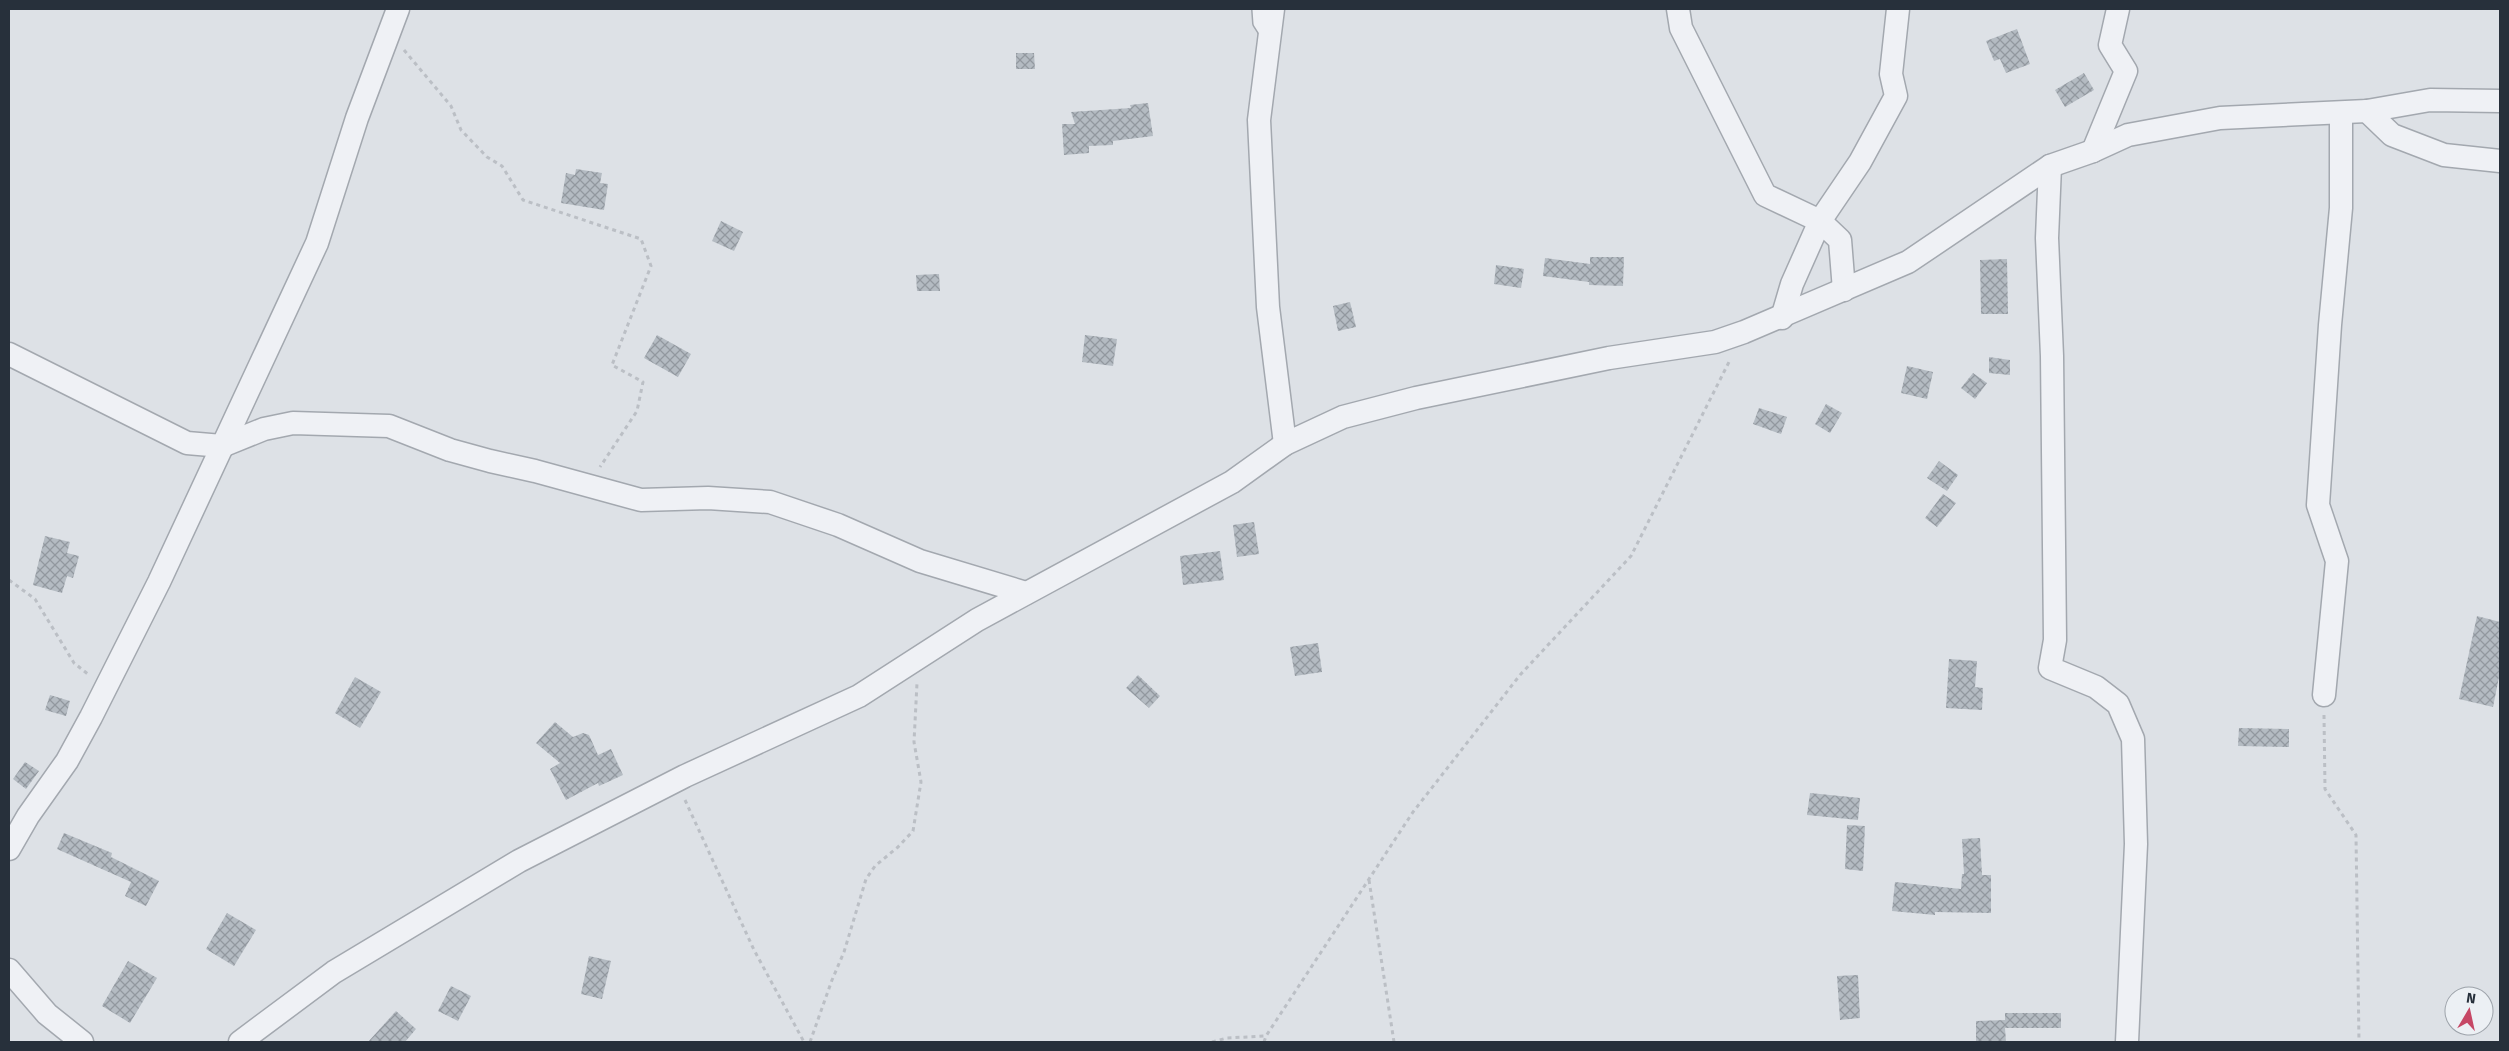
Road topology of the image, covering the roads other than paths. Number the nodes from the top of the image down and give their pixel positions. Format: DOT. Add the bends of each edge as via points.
graph roads {
  1 [pos="398,9"];
  2 [pos="1258,9"];
  3 [pos="1272,9"];
  4 [pos="1678,9"];
  5 [pos="1898,9"];
  6 [pos="2118,9"];
  7 [pos="1269,37"];
  8 [pos="2500,101"];
  9 [pos="2367,111"];
  10 [pos="2341,113"];
  11 [pos="2093,151"];
  12 [pos="2500,160"];
  13 [pos="2050,166"];
  14 [pos="1820,222"];
  15 [pos="1844,290"];
  16 [pos="1782,318"];
  17 [pos="9,354"];
  18 [pos="1285,444"];
  19 [pos="222,446"];
  20 [pos="1026,593"];
  21 [pos="2324,695"];
  22 [pos="9,849"];
  23 [pos="9,970"];
  24 [pos="82,1042"];
  25 [pos="240,1042"];
  26 [pos="2127,1042"];
  1 -- 19 [label="street" via="356,118 317,243"];
  2 -- 7 [label="lane" via="1259,23"];
  3 -- 7 [label="street"];
  4 -- 14 [label="street" via="1681,28 1765,196"];
  5 -- 14 [label="street" via="1891,74 1896,96 1860,162"];
  6 -- 11 [label="street" via="2110,45 2126,71"];
  7 -- 18 [label="street" via="1259,120 1268,307"];
  8 -- 9 [label="street" via="2430,100"];
  9 -- 10 [label="street"];
  9 -- 12 [label="street" via="2392,135 2444,155"];
  10 -- 11 [label="street" via="2220,118 2128,135"];
  10 -- 21 [label="street" via="2341,208 2318,505 2336,560"];
  11 -- 13 [label="street"];
  13 -- 15 [label="street" via="1908,262"];
  13 -- 26 [label="street" via="2047,238 2052,356 2055,640 2050,668 2096,687 2118,704 2133,739 2136,844"];
  14 -- 15 [label="street" via="1840,240"];
  14 -- 16 [label="street" via="1792,284"];
  15 -- 16 [label="street"];
  16 -- 18 [label="street" via="1715,342 1609,358 1416,398 1343,417"];
  17 -- 19 [label="street" via="187,443"];
  18 -- 20 [label="street" via="1232,482"];
  19 -- 20 [label="street" via="264,429 293,423 389,426 450,450 641,500 708,498 770,502 838,525 920,561"];
  19 -- 22 [label="street" via="159,582 67,761"];
  20 -- 25 [label="street" via="977,620 859,696 676,781 511,866 334,972"];
  23 -- 24 [label="street" via="47,1014"];
}
